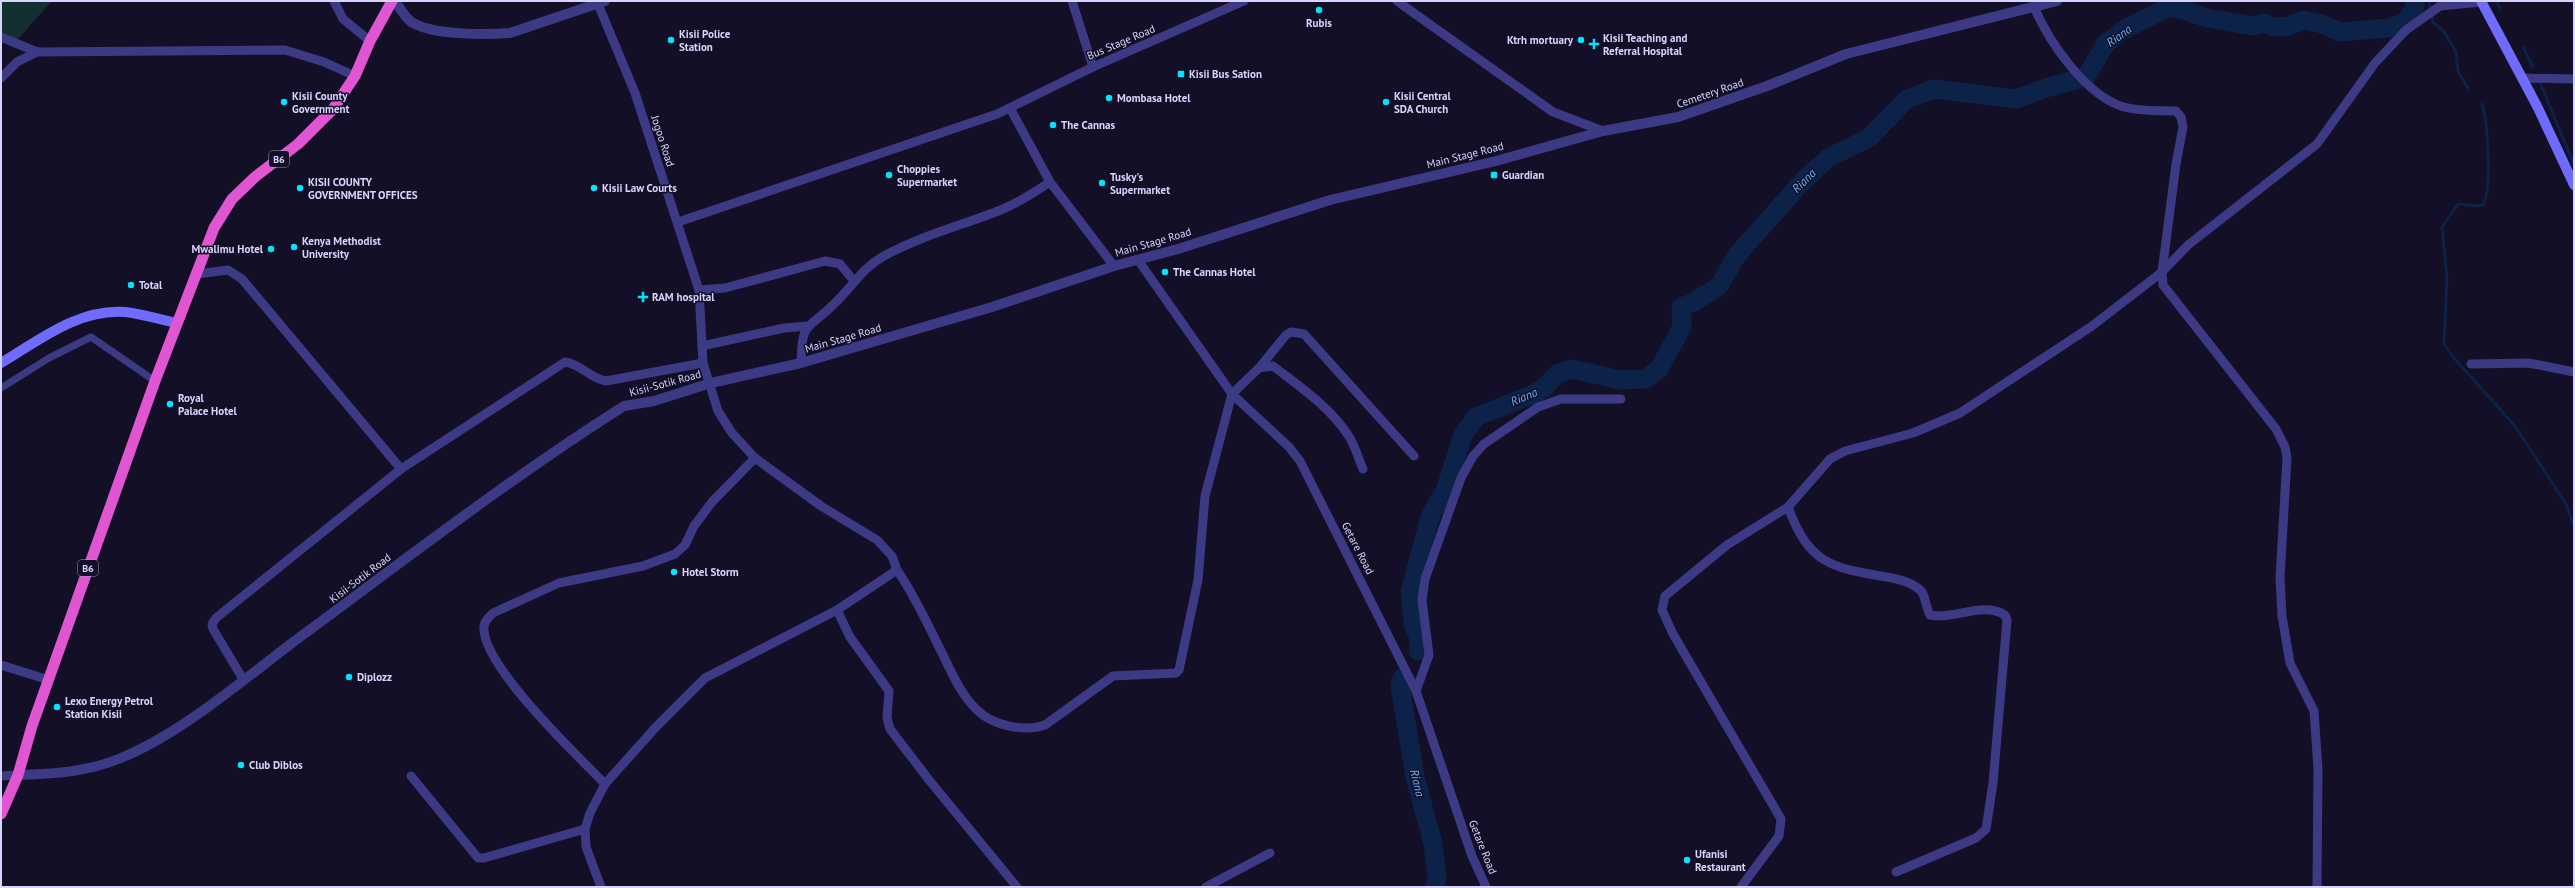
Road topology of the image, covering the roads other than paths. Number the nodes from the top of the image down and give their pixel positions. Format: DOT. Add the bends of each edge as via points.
graph roads {
  1 [pos="334,1"];
  2 [pos="393,1"];
  3 [pos="1072,1"];
  4 [pos="1244,1"];
  5 [pos="1397,1"];
  6 [pos="2057,1"];
  7 [pos="2481,1"];
  8 [pos="601,2"];
  9 [pos="2034,7"];
  10 [pos="1,37"];
  11 [pos="370,41"];
  12 [pos="38,52"];
  13 [pos="1093,67"];
  14 [pos="355,76"];
  15 [pos="1,78"];
  16 [pos="2522,78"];
  17 [pos="2574,79"];
  18 [pos="1010,108"];
  19 [pos="1603,131"];
  20 [pos="1050,182"];
  21 [pos="2574,185"];
  22 [pos="678,222"];
  23 [pos="1138,260"];
  24 [pos="1114,266"];
  25 [pos="2162,272"];
  26 [pos="197,274"];
  27 [pos="854,281"];
  28 [pos="699,290"];
  29 [pos="176,323"];
  30 [pos="808,326"];
  31 [pos="702,346"];
  32 [pos="1,363"];
  33 [pos="703,363"];
  34 [pos="801,363"];
  35 [pos="2471,364"];
  36 [pos="1259,368"];
  37 [pos="2574,372"];
  38 [pos="155,381"];
  39 [pos="711,383"];
  40 [pos="1,388"];
  41 [pos="1232,394"];
  42 [pos="1621,399"];
  43 [pos="1414,456"];
  44 [pos="755,458"];
  45 [pos="401,469"];
  46 [pos="1363,469"];
  47 [pos="1788,507"];
  48 [pos="897,570"];
  49 [pos="837,610"];
  50 [pos="1,665"];
  51 [pos="243,679"];
  52 [pos="49,680"];
  53 [pos="1416,691"];
  54 [pos="18,775"];
  55 [pos="1,776"];
  56 [pos="411,776"];
  57 [pos="605,784"];
  58 [pos="1,814"];
  59 [pos="585,829"];
  60 [pos="1270,853"];
  61 [pos="1896,872"];
  62 [pos="601,887"];
  63 [pos="1017,887"];
  64 [pos="1206,887"];
  65 [pos="1486,887"];
  66 [pos="1741,887"];
  67 [pos="2317,887"];
  1 -- 11 [label="street" via="343,19"];
  2 -- 8 [label="street" via="414,24 447,32 493,34 510,33"];
  2 -- 11 [label="highway, B6"];
  3 -- 13 [label="street"];
  4 -- 13 [label="street, Bus Stage Road"];
  5 -- 19 [label="street" via="1553,112"];
  6 -- 9 [label="street, Cemetery Road"];
  7 -- 16 [label="main road"];
  7 -- 25 [label="street" via="2440,6 2406,30 2375,63 2317,144 2188,245"];
  8 -- 22 [label="street, Jogoo Road" via="635,93"];
  9 -- 19 [label="street, Cemetery Road" via="1846,54 1678,118"];
  9 -- 25 [label="street" via="2046,34 2062,57 2110,101 2124,107 2176,111 2181,117 2183,127"];
  10 -- 12 [label="street"];
  11 -- 14 [label="highway, B6"];
  12 -- 14 [label="street" via="285,50 306,55"];
  12 -- 15 [label="street" via="17,62"];
  13 -- 18 [label="street, Bus Stage Road"];
  14 -- 26 [label="highway, B6" via="324,120 232,199 214,228"];
  16 -- 17 [label="street"];
  16 -- 21 [label="main road"];
  18 -- 20 [label="street"];
  18 -- 22 [label="street, Bus Stage Road"];
  19 -- 23 [label="street, Main Stage Road" via="1496,161 1330,200"];
  20 -- 24 [label="street"];
  20 -- 27 [label="street" via="1003,209 938,232 883,256"];
  22 -- 28 [label="street, Jogoo Road"];
  23 -- 24 [label="street, Main Stage Road"];
  23 -- 41 [label="street, Getare Road"];
  24 -- 34 [label="street, Main Stage Road" via="992,307"];
  25 -- 47 [label="street" via="2092,326 1960,413 1913,433 1845,451 1830,459"];
  25 -- 67 [label="street" via="2166,290 2276,429 2288,458 2280,578 2282,616 2290,663 2314,711 2318,769"];
  26 -- 29 [label="highway, B6"];
  26 -- 45 [label="street" via="228,270 242,279"];
  27 -- 28 [label="street" via="840,264 825,261 725,288"];
  27 -- 30 [label="street" via="833,305"];
  28 -- 31 [label="street, Jogoo Road"];
  29 -- 32 [label="main road" via="124,312 97,314 72,322"];
  29 -- 38 [label="highway, B6"];
  30 -- 31 [label="street" via="784,328"];
  30 -- 34 [label="street" via="802,337"];
  31 -- 33 [label="street, Jogoo Road"];
  33 -- 39 [label="street, Jogoo Road"];
  33 -- 45 [label="street" via="606,381 573,363 565,362"];
  34 -- 39 [label="street, Main Stage Road"];
  35 -- 37 [label="street" via="2529,363"];
  36 -- 41 [label="street"];
  36 -- 43 [label="street" via="1286,335 1291,332 1304,334"];
  36 -- 46 [label="street" via="1273,366 1338,420 1350,436"];
  38 -- 40 [label="street" via="91,337 49,358"];
  38 -- 52 [label="highway, B6"];
  39 -- 44 [label="street, Jogoo Road" via="718,411 732,433"];
  39 -- 51 [label="street, Kisii-Sotik Road" via="654,401 624,406 420,548"];
  41 -- 48 [label="street, Jogoo Road" via="1206,496 1198,580 1181,666 1176,672 1112,676 1046,725 1028,728 998,723 978,711 966,699 917,602"];
  41 -- 53 [label="street, Getare Road" via="1289,447 1300,462"];
  42 -- 53 [label="street" via="1561,399 1538,407 1484,444 1473,456 1461,478 1425,579 1422,600 1429,654"];
  44 -- 48 [label="street, Jogoo Road" via="821,506 877,540 892,556"];
  44 -- 57 [label="street" via="712,502 694,526 685,545 675,554 643,566 559,583 492,613 486,620 484,627 487,638 510,681 528,704"];
  45 -- 51 [label="street" via="216,618 212,624 213,629"];
  47 -- 61 [label="street" via="1801,538 1817,556 1831,565 1909,583 1921,592 1930,616 1994,611 2005,615 2007,620 1986,829 1976,838"];
  47 -- 66 [label="street" via="1721,549 1665,596 1662,604 1664,616 1673,634 1780,819 1780,836"];
  48 -- 49 [label="street"];
  49 -- 57 [label="street" via="705,678 655,728"];
  49 -- 63 [label="street" via="850,637 889,692 887,718 890,729"];
  50 -- 52 [label="street"];
  51 -- 54 [label="street, Kisii-Sotik Road" via="149,745 122,758 79,771"];
  52 -- 54 [label="highway, B6"];
  53 -- 65 [label="street, Getare Road" via="1472,856"];
  54 -- 55 [label="street"];
  54 -- 58 [label="highway, B6"];
  56 -- 59 [label="street" via="478,858"];
  57 -- 59 [label="street" via="595,799"];
  59 -- 62 [label="street" via="586,847"];
  60 -- 64 [label="street"];
}
